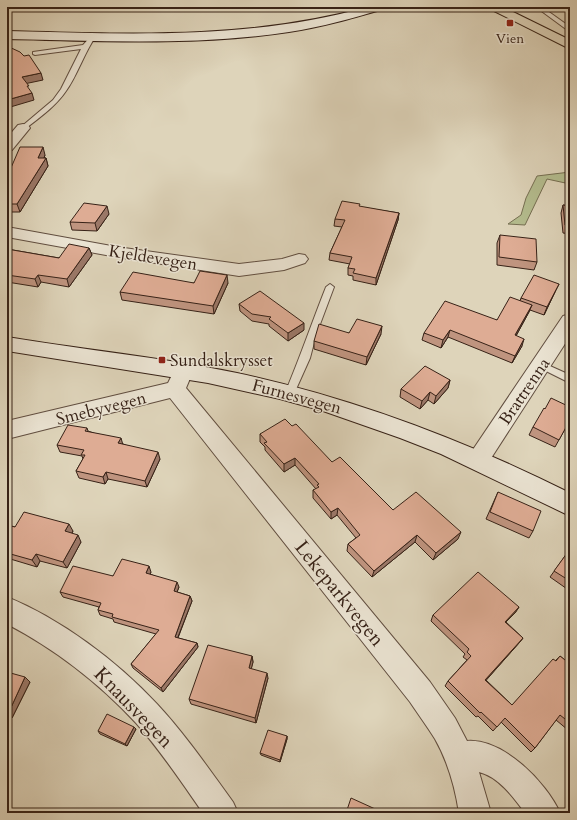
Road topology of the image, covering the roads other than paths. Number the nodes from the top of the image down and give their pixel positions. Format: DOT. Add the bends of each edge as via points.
graph roads {
  1 [pos="380,7"];
  2 [pos="494,7"];
  3 [pos="539,7"];
  4 [pos="570,30"];
  5 [pos="7,35"];
  6 [pos="93,36"];
  7 [pos="570,45"];
  8 [pos="85,46"];
  9 [pos="35,53"];
  10 [pos="23,128"];
  11 [pos="7,147"];
  12 [pos="7,232"];
  13 [pos="299,258"];
  14 [pos="330,287"];
  15 [pos="570,321"];
  16 [pos="7,344"];
  17 [pos="541,365"];
  18 [pos="570,379"];
  19 [pos="179,380"];
  20 [pos="290,393"];
  21 [pos="7,430"];
  22 [pos="478,460"];
  23 [pos="570,505"];
  24 [pos="7,610"];
  25 [pos="459,757"];
  26 [pos="222,813"];
  27 [pos="475,813"];
  28 [pos="544,813"];
  1 -- 6 [label="main road" via="325,21 256,32"];
  2 -- 7 [label="main road"];
  3 -- 4 [label="lane"];
  5 -- 6 [label="main road"];
  6 -- 8 [label="lane"];
  8 -- 9 [label="lane"];
  8 -- 10 [label="lane" via="64,90"];
  10 -- 11 [label="street"];
  12 -- 13 [label="street, Kjeldevegen" via="239,270 284,264"];
  14 -- 20 [label="lane"];
  15 -- 17 [label="street, Brattrenna"];
  16 -- 19 [label="main road, Furnesvegen"];
  17 -- 18 [label="lane"];
  17 -- 22 [label="street, Brattrenna"];
  19 -- 20 [label="main road, Furnesvegen" via="236,380"];
  19 -- 21 [label="street, Smebyvegen"];
  19 -- 25 [label="street, Lekeparkvegen" via="420,692 448,734"];
  20 -- 22 [label="main road, Furnesvegen" via="382,421"];
  22 -- 23 [label="main road, Furnesvegen"];
  24 -- 26 [label="street, Knausvegen" via="44,628 110,677 147,714"];
  25 -- 27 [label="street, Lekeparkvegen"];
  25 -- 28 [label="street" via="473,756 491,761 530,793"];
}
